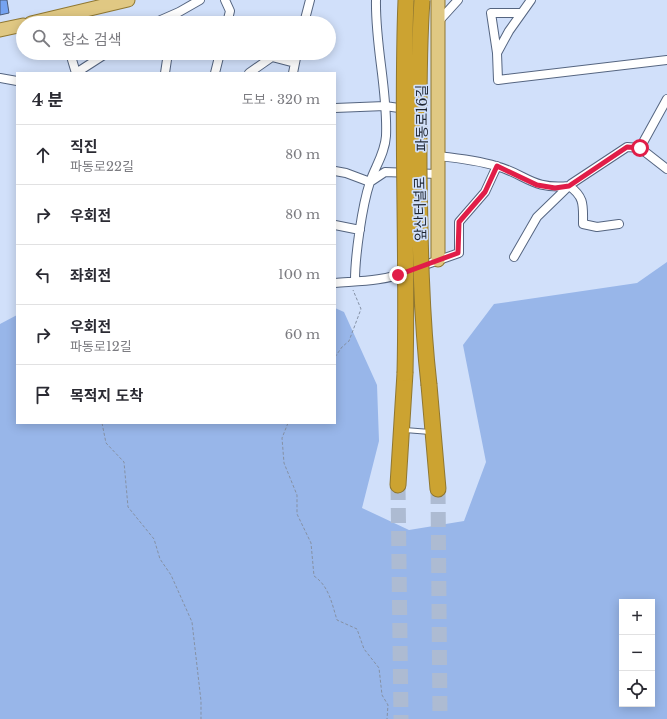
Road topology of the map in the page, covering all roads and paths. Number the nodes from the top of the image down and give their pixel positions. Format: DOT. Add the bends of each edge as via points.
graph roads {
  1 [pos="128,0"];
  2 [pos="200,0"];
  3 [pos="225,0"];
  4 [pos="310,0"];
  5 [pos="376,0"];
  6 [pos="406,0"];
  7 [pos="422,0"];
  8 [pos="438,0"];
  9 [pos="458,0"];
  10 [pos="531,0"];
  11 [pos="521,13"];
  12 [pos="174,14"];
  13 [pos="74,16"];
  14 [pos="170,16"];
  15 [pos="229,16"];
  16 [pos="306,16"];
  17 [pos="438,23"];
  18 [pos="16,27"];
  19 [pos="0,30"];
  20 [pos="497,53"];
  21 [pos="72,60"];
  22 [pos="96,60"];
  23 [pos="167,60"];
  24 [pos="218,60"];
  25 [pos="268,60"];
  26 [pos="284,60"];
  27 [pos="296,60"];
  28 [pos="667,60"];
  29 [pos="295,63"];
  30 [pos="76,72"];
  31 [pos="78,72"];
  32 [pos="165,72"];
  33 [pos="215,72"];
  34 [pos="250,72"];
  35 [pos="293,72"];
  36 [pos="0,78"];
  37 [pos="16,81"];
  38 [pos="667,99"];
  39 [pos="385,106"];
  40 [pos="336,108"];
  41 [pos="438,117"];
  42 [pos="640,148"];
  43 [pos="438,156"];
  44 [pos="497,166"];
  45 [pos="667,169"];
  46 [pos="336,171"];
  47 [pos="370,182"];
  48 [pos="569,186"];
  49 [pos="619,224"];
  50 [pos="336,225"];
  51 [pos="360,230"];
  52 [pos="514,257"];
  53 [pos="438,260"];
  54 [pos="353,281"];
  55 [pos="336,283"];
  56 [pos="336,356"];
  57 [pos="102,424"];
  58 [pos="288,424"];
  59 [pos="401,430"];
  60 [pos="433,432"];
  61 [pos="398,485"];
  62 [pos="438,490"];
  63 [pos="201,719"];
  64 [pos="387,719"];
  1 -- 13 [label="main road"];
  2 -- 12 [label="street"];
  3 -- 15 [label="street" via="230,12"];
  4 -- 16 [label="street"];
  5 -- 39 [label="street"];
  6 -- 59 [label="highway, 앞산터널로, bridge" via="406,243"];
  7 -- 60 [label="highway, 앞산터널로, bridge" via="419,84 422,316"];
  8 -- 17 [label="main road, 파동로16길"];
  9 -- 17 [label="street"];
  10 -- 11 [label="street"];
  11 -- 20 [label="street"];
  11 -- 20 [label="street" via="491,12"];
  12 -- 14 [label="street"];
  17 -- 41 [label="main road, 파동로16길"];
  18 -- 19 [label="main road"];
  20 -- 28 [label="street" via="498,80"];
  21 -- 30 [label="street"];
  22 -- 31 [label="street"];
  23 -- 32 [label="street"];
  24 -- 33 [label="street"];
  25 -- 34 [label="street"];
  26 -- 29 [label="street"];
  27 -- 29 [label="street"];
  29 -- 35 [label="street"];
  36 -- 37 [label="street"];
  38 -- 42 [label="street"];
  39 -- 40 [label="street"];
  39 -- 41 [label="street"];
  39 -- 47 [label="street" via="386,138"];
  41 -- 43 [label="street"];
  42 -- 45 [label="street"];
  42 -- 48 [label="street" via="627,147"];
  43 -- 44 [label="street"];
  43 -- 47 [label="street" via="437,174 385,172"];
  43 -- 53 [label="main road, 파동로16길"];
  44 -- 48 [label="street" via="537,185 555,188"];
  44 -- 53 [label="street" via="485,192 459,222 458,253"];
  46 -- 47 [label="street"];
  47 -- 51 [label="street"];
  48 -- 49 [label="street" via="579,193 583,205 583,224 597,227"];
  48 -- 52 [label="street" via="537,216"];
  50 -- 51 [label="street"];
  51 -- 54 [label="street"];
  53 -- 54 [label="street" via="398,275"];
  54 -- 55 [label="street"];
  54 -- 56 [label="path" via="361,309 349,340"];
  57 -- 63 [label="path" via="106,443 124,462 128,507 154,539 160,559 171,575 192,622"];
  58 -- 64 [label="path" via="282,438 284,463 297,495 297,514 311,543 314,576 326,587 337,620 357,629 364,649 379,668 382,695 388,704"];
  59 -- 60 [label="lane"];
  59 -- 61 [label="highway, 앞산터널로"];
  60 -- 62 [label="highway, 앞산터널로"];
}
